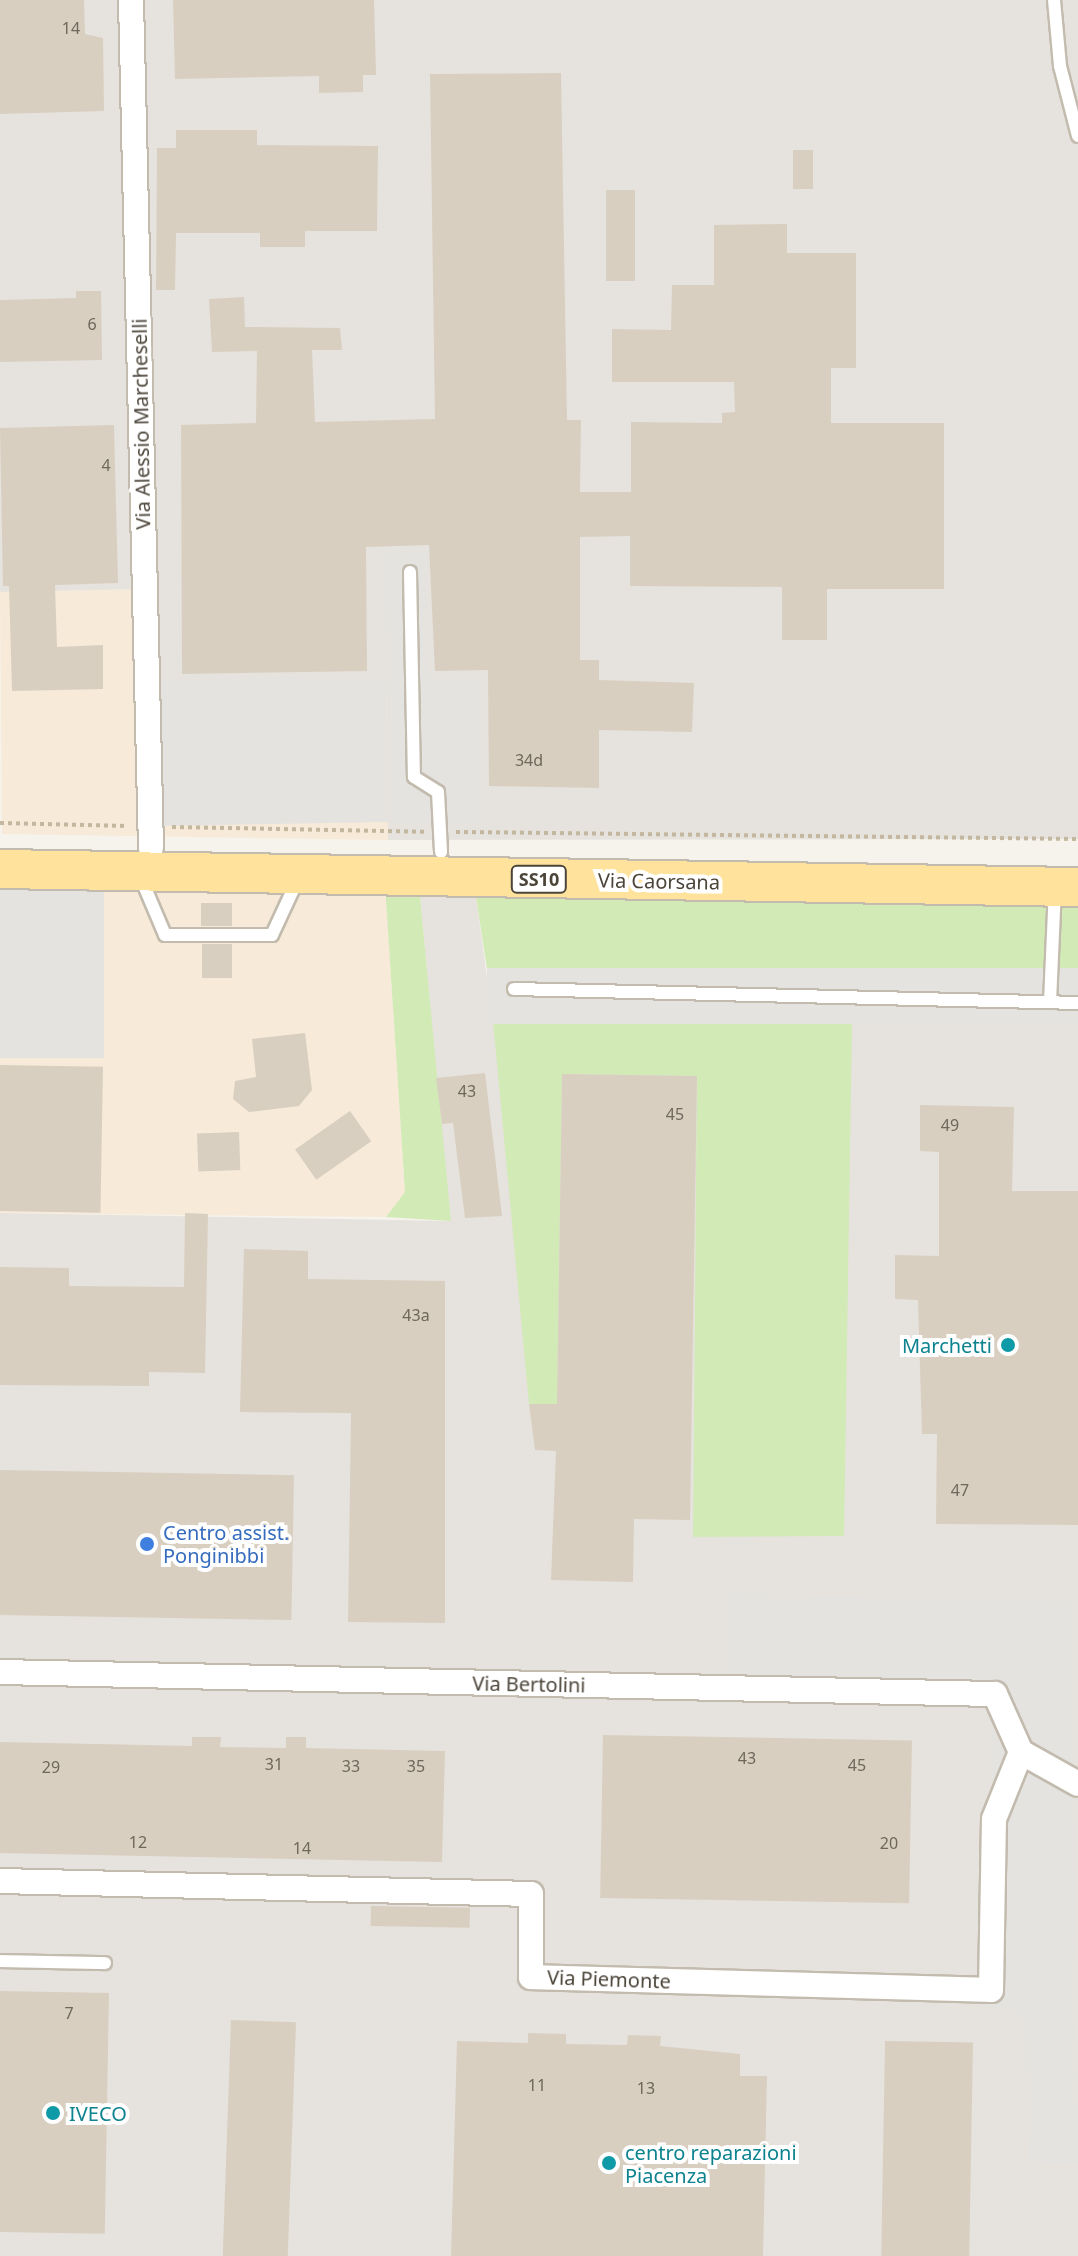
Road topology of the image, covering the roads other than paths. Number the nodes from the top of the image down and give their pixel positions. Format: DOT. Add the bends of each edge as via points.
graph roads {
  1 [pos="131,0"];
  2 [pos="1054,0"];
  3 [pos="1078,136"];
  4 [pos="410,572"];
  5 [pos="441,842"];
  6 [pos="0,846"];
  7 [pos="147,849"];
  8 [pos="0,869"];
  9 [pos="299,877"];
  10 [pos="1070,879"];
  11 [pos="514,989"];
  12 [pos="1050,1002"];
  13 [pos="1078,1003"];
  14 [pos="0,1672"];
  15 [pos="1021,1752"];
  16 [pos="1078,1784"];
  17 [pos="0,1881"];
  18 [pos="0,1961"];
  19 [pos="105,1963"];
  1 -- 7 [label="street, Via Alessio Marcheselli"];
  2 -- 3 [label="lane" via="1060,66"];
  4 -- 5 [label="lane" via="414,777 438,792"];
  5 -- 7 [label="main road, Via Caorsana / SS10"];
  5 -- 10 [label="main road, Via Caorsana / SS10"];
  6 -- 7 [label="main road, Via Caorsana / SS10"];
  7 -- 8 [label="main road, Via Caorsana / SS10"];
  7 -- 9 [label="main road, Via Caorsana / SS10"];
  7 -- 9 [label="lane" via="165,935 272,935"];
  9 -- 10 [label="main road, Via Caorsana / SS10"];
  10 -- 12 [label="lane"];
  11 -- 12 [label="lane"];
  12 -- 13 [label="lane"];
  14 -- 15 [label="street, Via Bertolini" via="995,1694"];
  15 -- 16 [label="street"];
  15 -- 17 [label="street, Via Piemonte" via="994,1819 991,1990 531,1977 531,1894"];
  18 -- 19 [label="lane"];
}
